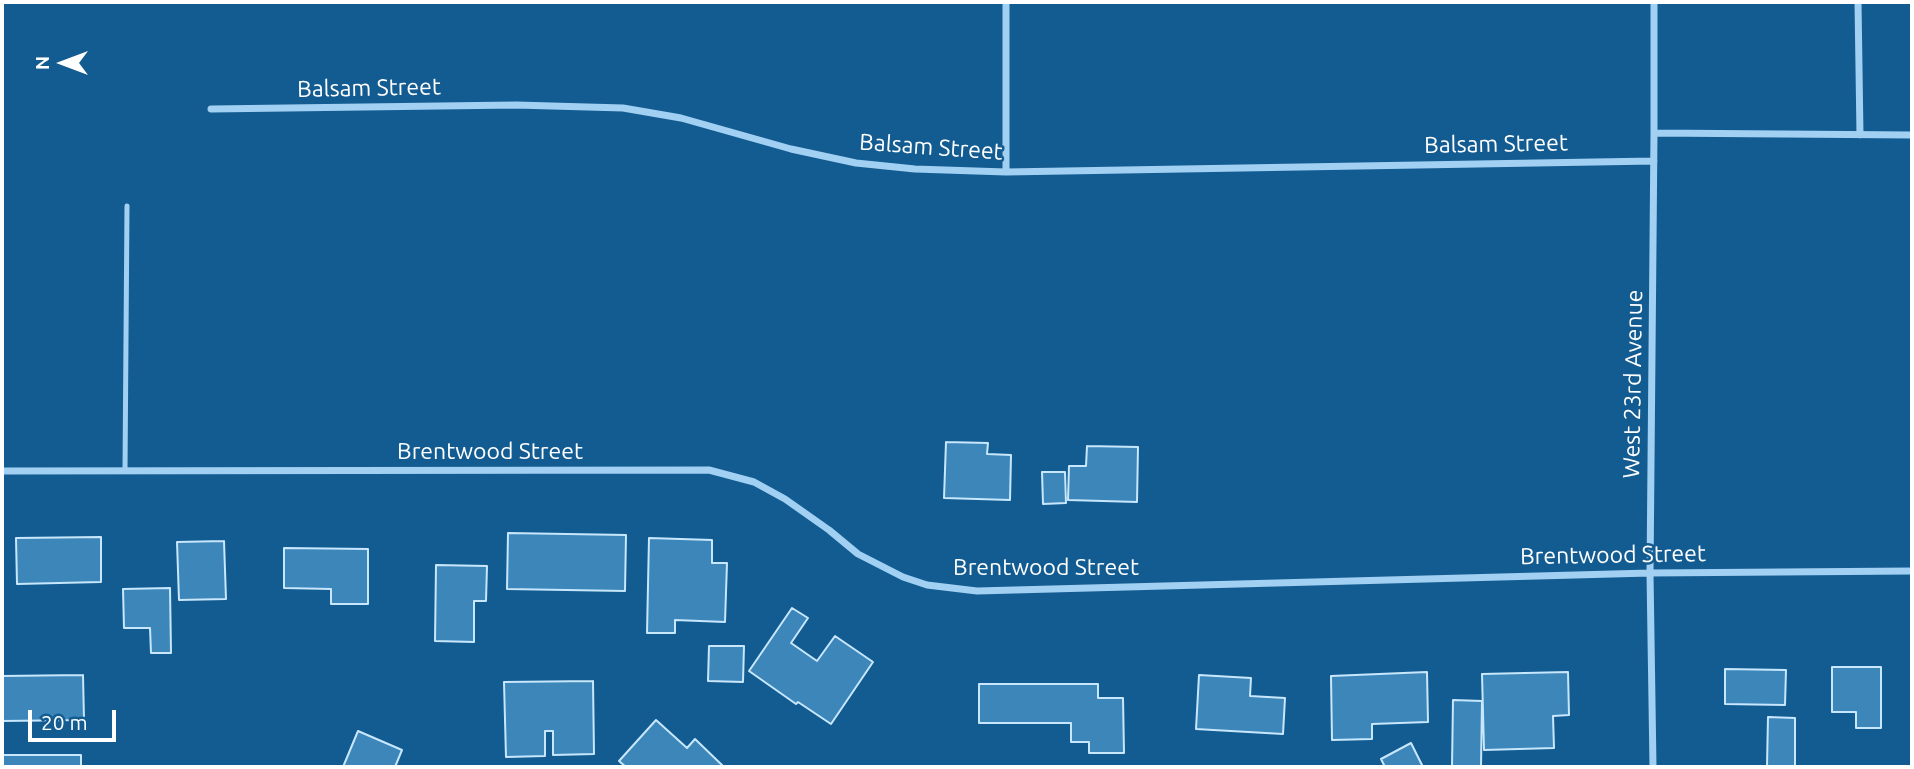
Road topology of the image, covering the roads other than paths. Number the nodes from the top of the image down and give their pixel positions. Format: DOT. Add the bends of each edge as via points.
graph roads {
  1 [pos="1006,2"];
  2 [pos="1654,2"];
  3 [pos="1858,2"];
  4 [pos="211,109"];
  5 [pos="1654,133"];
  6 [pos="1860,135"];
  7 [pos="1912,135"];
  8 [pos="1654,161"];
  9 [pos="1006,172"];
  10 [pos="127,206"];
  11 [pos="2,471"];
  12 [pos="125,471"];
  13 [pos="1912,571"];
  14 [pos="1650,573"];
  15 [pos="1653,767"];
  1 -- 9 [label="street"];
  2 -- 5 [label="street, West 23rd Avenue"];
  3 -- 6 [label="street"];
  4 -- 9 [label="street, Balsam Street" via="623,108 681,117 856,163"];
  5 -- 6 [label="street"];
  5 -- 8 [label="street, West 23rd Avenue"];
  6 -- 7 [label="street"];
  8 -- 9 [label="street, Balsam Street"];
  8 -- 14 [label="street, West 23rd Avenue"];
  10 -- 12 [label="lane"];
  11 -- 12 [label="street, Brentwood Street"];
  12 -- 14 [label="street, Brentwood Street" via="709,470 754,482 785,499 858,554 903,577 977,591"];
  13 -- 14 [label="street, Brentwood Street"];
  14 -- 15 [label="street, West 23rd Avenue"];
}
